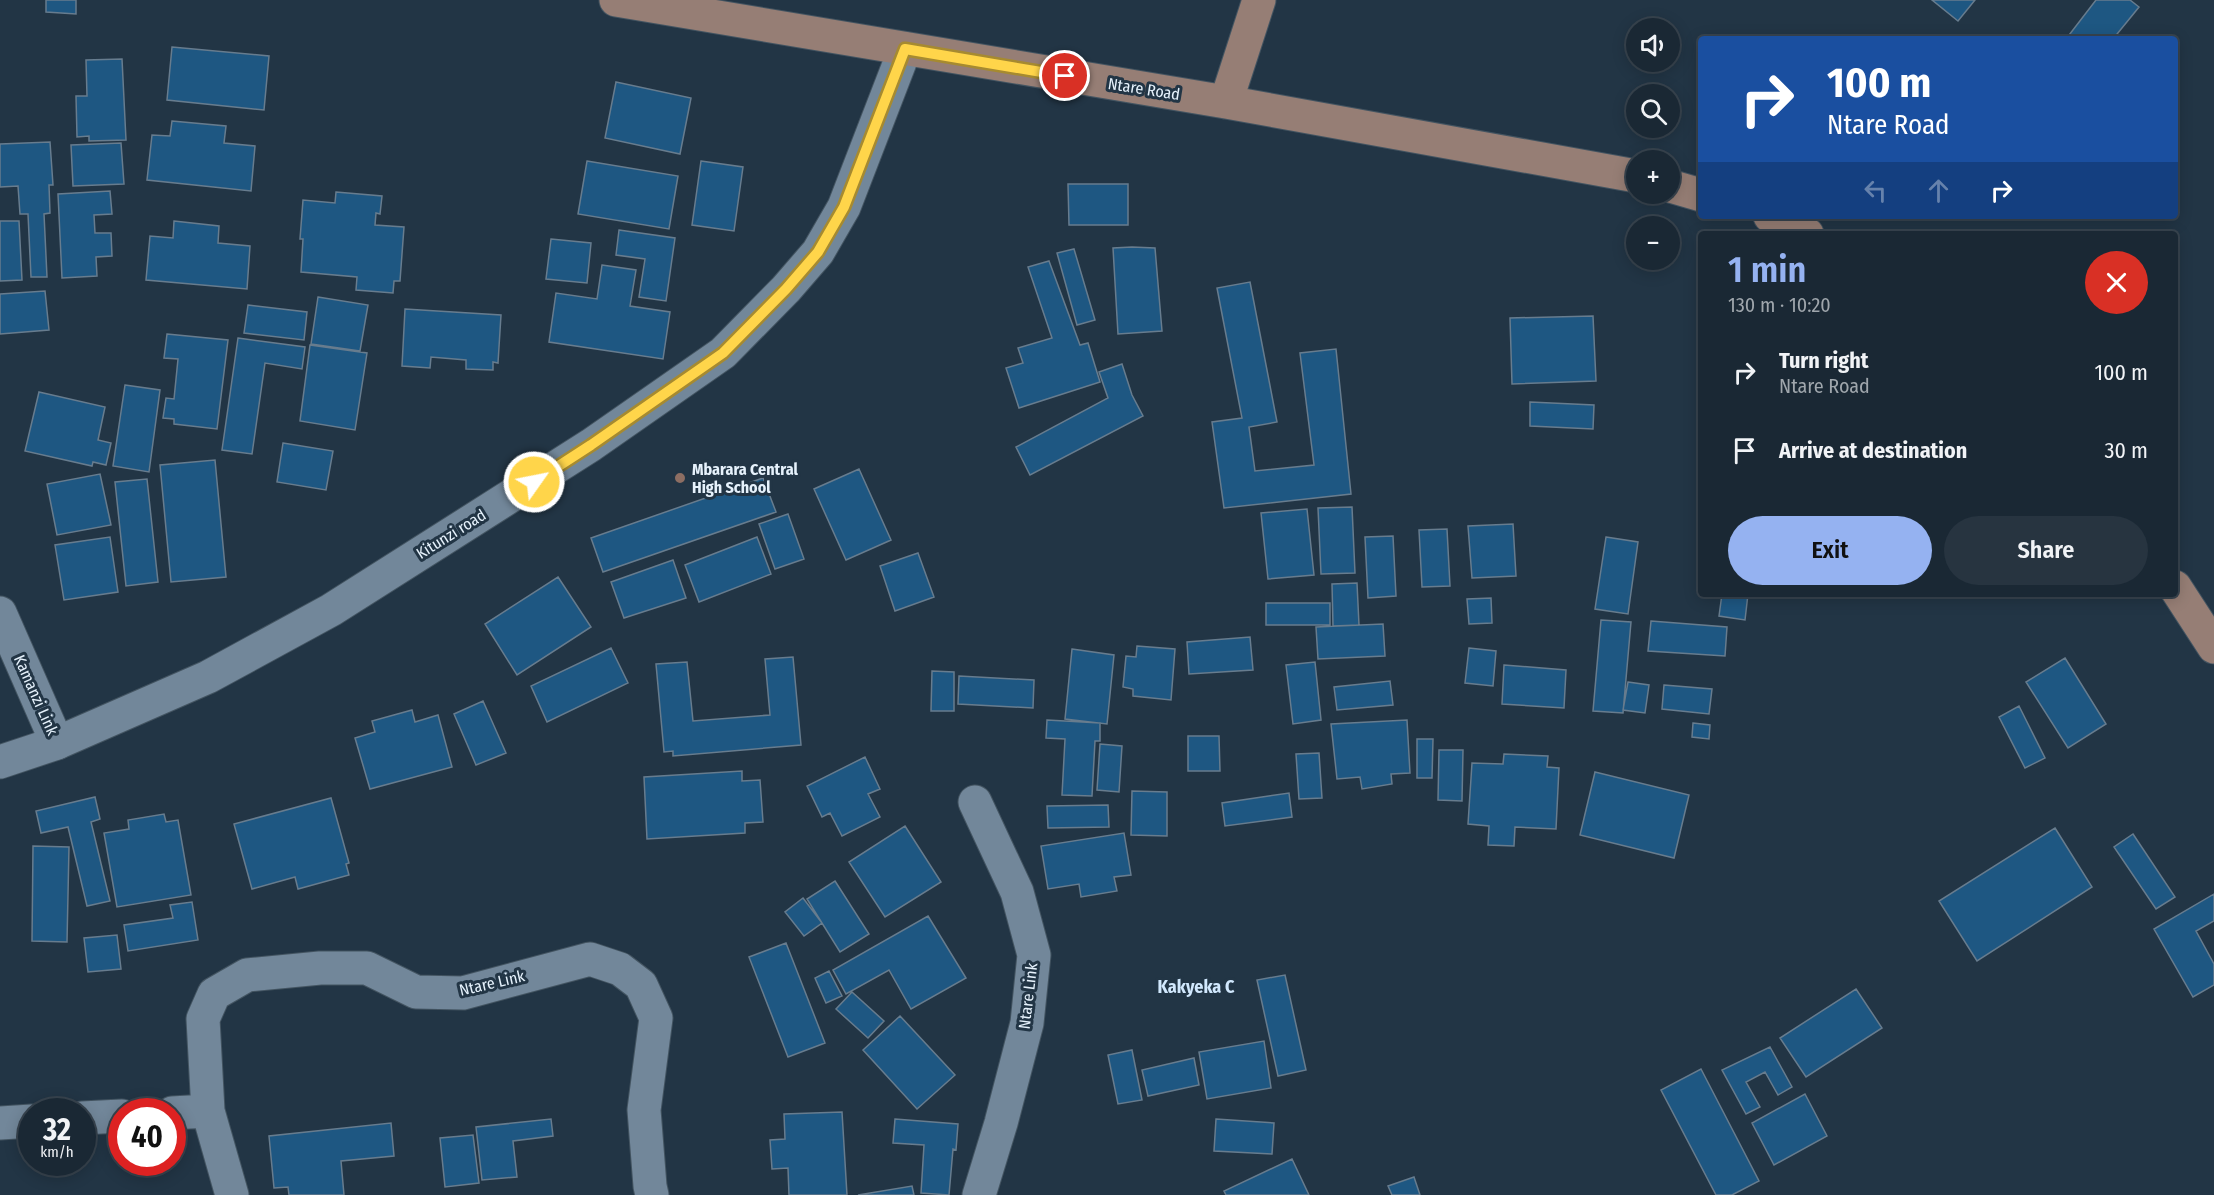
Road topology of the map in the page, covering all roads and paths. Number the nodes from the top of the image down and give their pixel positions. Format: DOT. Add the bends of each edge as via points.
graph roads {
  1 [pos="616,0"];
  2 [pos="1259,0"];
  3 [pos="905,49"];
  4 [pos="1226,102"];
  5 [pos="1626,174"];
  6 [pos="1680,189"];
  7 [pos="1698,194"];
  8 [pos="1776,219"];
  9 [pos="1801,231"];
  10 [pos="2178,592"];
  11 [pos="0,613"];
  12 [pos="2214,647"];
  13 [pos="57,743"];
  14 [pos="0,762"];
  15 [pos="975,802"];
  16 [pos="208,1111"];
  17 [pos="186,1112"];
  18 [pos="18,1121"];
  19 [pos="0,1122"];
  20 [pos="232,1195"];
  21 [pos="652,1195"];
  22 [pos="979,1195"];
  1 -- 3 [label="main road, Ntare Road"];
  2 -- 4 [label="main road"];
  3 -- 4 [label="main road, Ntare Road"];
  3 -- 13 [label="street, Kitunzi road" via="844,207 818,252 723,353 591,445 331,610 208,677"];
  4 -- 5 [label="main road, Ntare Road"];
  6 -- 7 [label="main road"];
  8 -- 9 [label="main road"];
  10 -- 12 [label="main road"];
  11 -- 13 [label="street, Kamanzi Link"];
  13 -- 14 [label="street, Kitunzi road"];
  15 -- 22 [label="street, Ntare Link" via="1017,892 1034,955 1027,1023"];
  16 -- 17 [label="street"];
  16 -- 20 [label="street, Ntare Link"];
  16 -- 21 [label="street, Ntare Link" via="203,1019 214,994 247,975 367,968 416,992 463,993 590,959 620,969 641,985 656,1018 644,1110"];
  18 -- 19 [label="street"];
}
